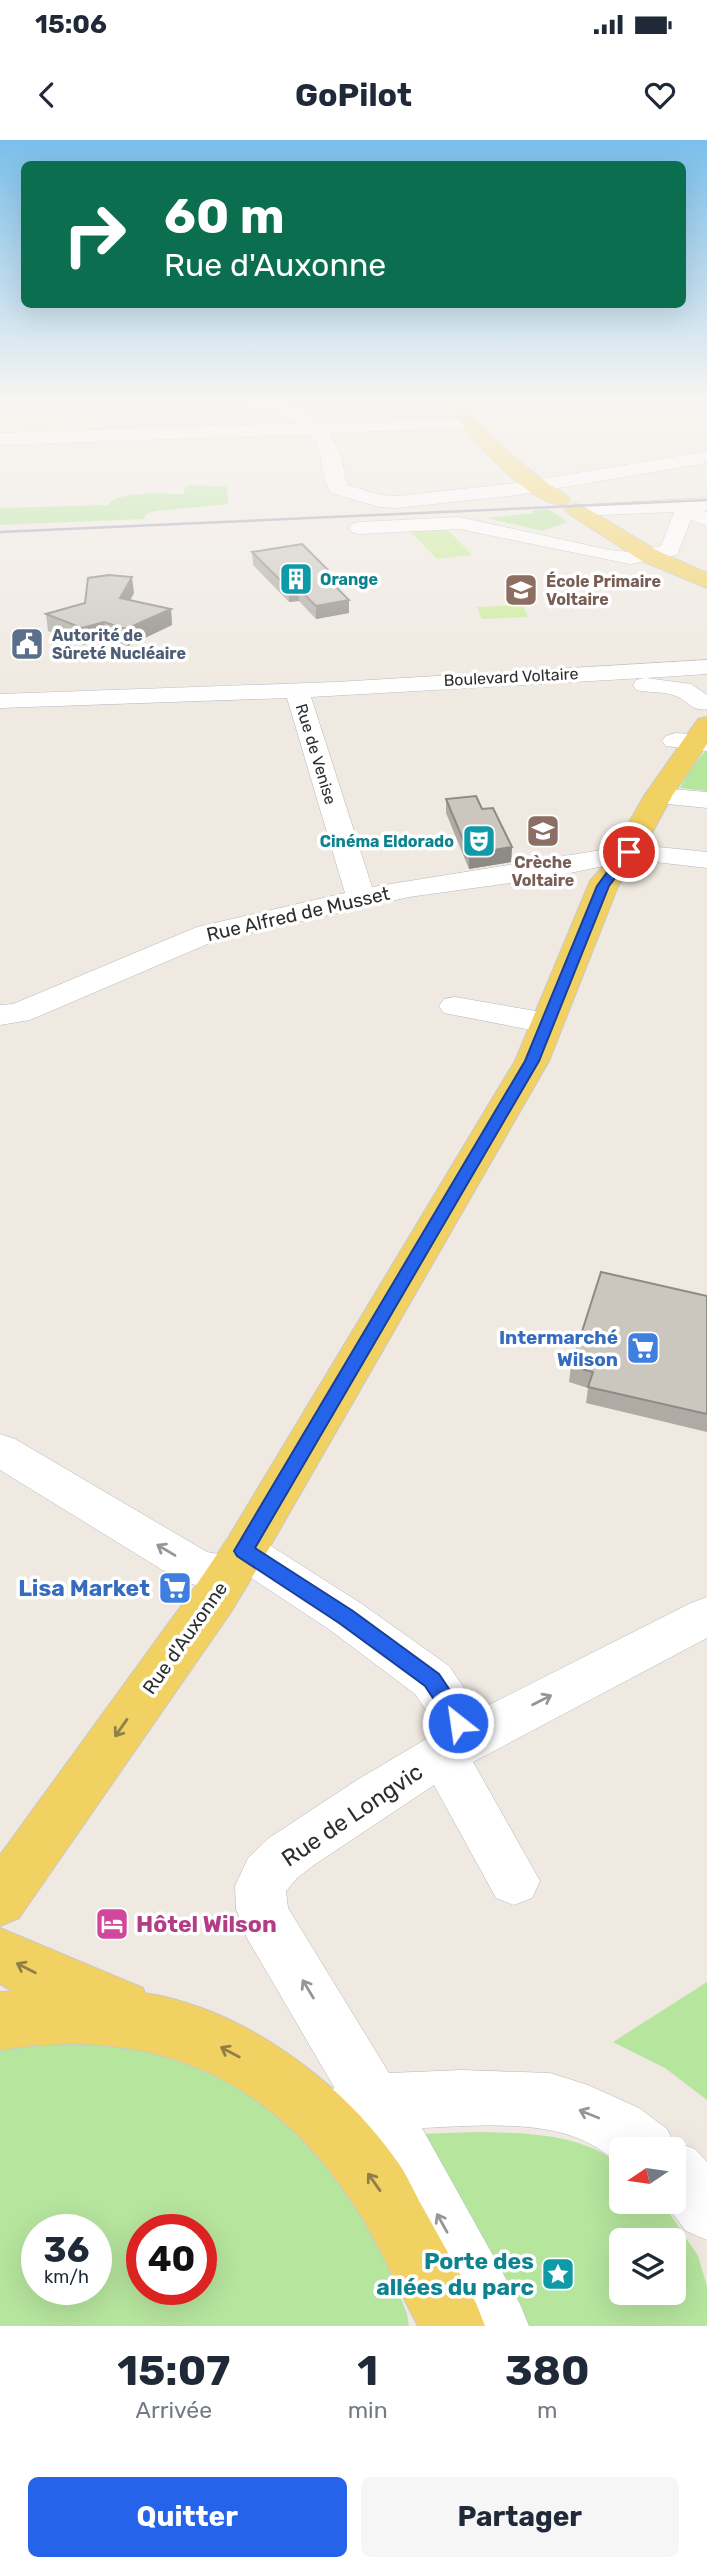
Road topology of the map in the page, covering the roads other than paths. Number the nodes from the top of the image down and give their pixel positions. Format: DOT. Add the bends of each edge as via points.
graph roads {
  1 [pos="564,502"];
  2 [pos="568,505"];
  3 [pos="696,505"];
  4 [pos="707,520"];
  5 [pos="359,528"];
  6 [pos="650,556"];
  7 [pos="707,581"];
  8 [pos="494,687"];
  9 [pos="336,689"];
  10 [pos="297,690"];
  11 [pos="0,701"];
  12 [pos="700,705"];
  13 [pos="658,796"];
  14 [pos="707,800"];
  15 [pos="614,860"];
  16 [pos="707,860"];
  17 [pos="361,897"];
  18 [pos="455,1006"];
  19 [pos="6,1017"];
  20 [pos="547,1023"];
  21 [pos="0,1450"];
  22 [pos="236,1563"];
  23 [pos="707,1616"];
  24 [pos="449,1750"];
  25 [pos="514,1881"];
  26 [pos="0,1900"];
  27 [pos="0,1955"];
  28 [pos="0,2021"];
  29 [pos="157,2023"];
  30 [pos="289,2087"];
  31 [pos="375,2104"];
  32 [pos="632,2137"];
  33 [pos="407,2241"];
  34 [pos="435,2326"];
  35 [pos="453,2326"];
  36 [pos="498,2326"];
  1 -- 2 [label="main road"];
  2 -- 3 [label="street"];
  2 -- 6 [label="main road"];
  3 -- 4 [label="street" via="698,516"];
  3 -- 6 [label="street" via="670,551"];
  5 -- 6 [label="street" via="458,523 610,556"];
  6 -- 7 [label="main road"];
  8 -- 9 [label="street, Boulevard Voltaire"];
  8 -- 12 [label="street, Boulevard Voltaire" via="601,680"];
  8 -- 12 [label="street, Boulevard Voltaire" via="668,685 682,689"];
  9 -- 10 [label="street, Boulevard Voltaire"];
  9 -- 12 [label="street, Boulevard Voltaire" via="448,681"];
  10 -- 11 [label="street, Boulevard Voltaire"];
  10 -- 17 [label="street, Rue de Venise"];
  12 -- 13 [label="main road, Rue d'Auxonne"];
  12 -- 15 [label="main road, Rue d'Auxonne" via="643,788"];
  13 -- 14 [label="street"];
  13 -- 15 [label="main road, Rue d'Auxonne"];
  15 -- 16 [label="street"];
  15 -- 17 [label="street, Rue Alfred de Musset"];
  15 -- 20 [label="main road, Rue d'Auxonne"];
  17 -- 19 [label="street, Rue Alfred de Musset" via="208,933"];
  18 -- 20 [label="street"];
  20 -- 22 [label="main road, Rue d'Auxonne" via="532,1061"];
  22 -- 21 [label="street, one-way" via="198,1569"];
  22 -- 24 [label="street" via="346,1617 432,1680 459,1719"];
  22 -- 26 [label="main road, Rue d'Auxonne, one-way"];
  24 -- 23 [label="street, Rue de Longvic, one-way"];
  24 -- 25 [label="street"];
  31 -- 24 [label="street, Rue de Longvic, one-way" via="266,1920 260,1889 266,1874 280,1862 367,1800"];
  29 -- 27 [label="main road, one-way"];
  28 -- 29 [label="main road" via="98,2014"];
  30 -- 29 [label="main road, one-way" via="204,2038"];
  30 -- 31 [label="street" via="316,2100"];
  33 -- 30 [label="main road, one-way" via="347,2145"];
  32 -- 31 [label="street, one-way" via="588,2113 550,2101 462,2098"];
  36 -- 31 [label="street, Rue de Longvic, one-way"];
  33 -- 34 [label="main road"];
  33 -- 35 [label="main road"];
}
